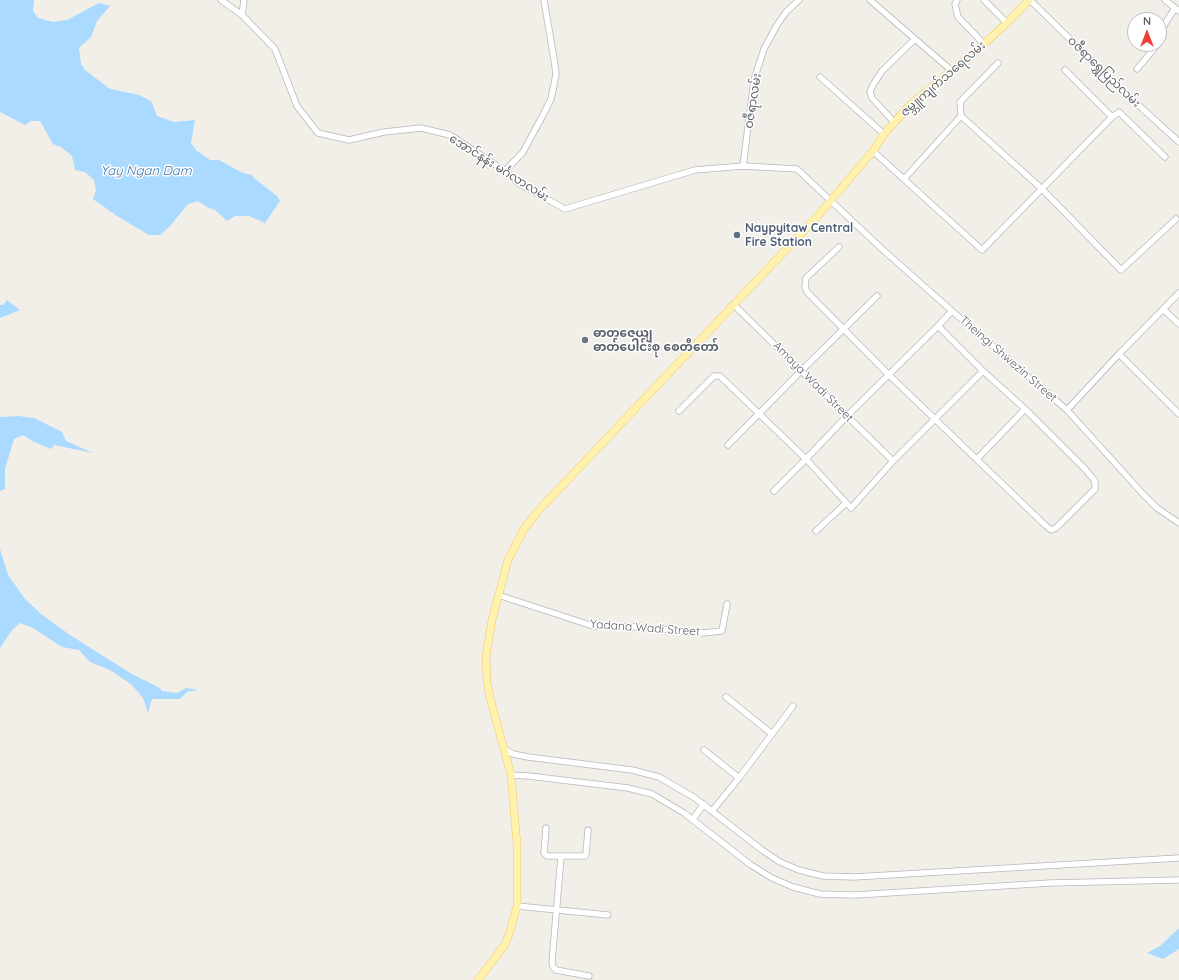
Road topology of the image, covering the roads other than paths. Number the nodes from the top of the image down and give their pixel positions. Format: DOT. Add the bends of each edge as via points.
graph roads {
  1 [pos="221,0"];
  2 [pos="244,0"];
  3 [pos="544,0"];
  4 [pos="799,0"];
  5 [pos="870,0"];
  6 [pos="957,0"];
  7 [pos="984,0"];
  8 [pos="1030,0"];
  9 [pos="1168,1"];
  10 [pos="1177,10"];
  11 [pos="242,15"];
  12 [pos="1167,22"];
  13 [pos="1007,23"];
  14 [pos="915,39"];
  15 [pos="984,44"];
  16 [pos="1151,52"];
  17 [pos="998,63"];
  18 [pos="1137,69"];
  19 [pos="951,70"];
  20 [pos="1065,70"];
  21 [pos="820,77"];
  22 [pos="962,116"];
  23 [pos="1112,117"];
  24 [pos="894,122"];
  25 [pos="884,134"];
  26 [pos="1179,142"];
  27 [pos="873,151"];
  28 [pos="1165,157"];
  29 [pos="743,166"];
  30 [pos="505,171"];
  31 [pos="904,179"];
  32 [pos="1042,189"];
  33 [pos="831,200"];
  34 [pos="1176,219"];
  35 [pos="839,247"];
  36 [pos="1179,292"];
  37 [pos="878,296"];
  38 [pos="733,304"];
  39 [pos="1163,309"];
  40 [pos="952,311"];
  41 [pos="1179,324"];
  42 [pos="938,326"];
  43 [pos="843,330"];
  44 [pos="1119,354"];
  45 [pos="802,370"];
  46 [pos="983,371"];
  47 [pos="889,375"];
  48 [pos="1025,409"];
  49 [pos="679,410"];
  50 [pos="1066,410"];
  51 [pos="759,413"];
  52 [pos="1179,414"];
  53 [pos="847,416"];
  54 [pos="935,420"];
  55 [pos="728,445"];
  56 [pos="806,459"];
  57 [pos="977,460"];
  58 [pos="893,461"];
  59 [pos="774,491"];
  60 [pos="846,503"];
  61 [pos="1179,523"];
  62 [pos="816,531"];
  63 [pos="498,595"];
  64 [pos="727,604"];
  65 [pos="726,696"];
  66 [pos="793,706"];
  67 [pos="772,734"];
  68 [pos="504,749"];
  69 [pos="704,750"];
  70 [pos="511,775"];
  71 [pos="740,778"];
  72 [pos="704,804"];
  73 [pos="712,811"];
  74 [pos="693,819"];
  75 [pos="546,828"];
  76 [pos="588,830"];
  77 [pos="561,857"];
  78 [pos="1179,858"];
  79 [pos="1179,880"];
  80 [pos="517,906"];
  81 [pos="557,910"];
  82 [pos="608,916"];
  83 [pos="589,976"];
  84 [pos="478,980"];
  1 -- 11 [label="street, အောင်နန်း မင်္ဂလာလမ်း"];
  2 -- 11 [label="street"];
  3 -- 30 [label="street" via="556,74 551,98 523,152"];
  4 -- 29 [label="street, ဝဇီရာလမ်း" via="777,25 762,56 754,80"];
  5 -- 14 [label="street"];
  6 -- 15 [label="street" via="955,4 958,17"];
  7 -- 13 [label="street"];
  8 -- 13 [label="main road, ဇမ္ဘူကျက်သရေလမ်း"];
  8 -- 26 [label="street, ဝဇီရာရွှေပြည်လမ်း"];
  9 -- 10 [label="street"];
  10 -- 12 [label="street"];
  11 -- 30 [label="street, အောင်နန်း မင်္ဂလာလမ်း" via="276,49 296,106 318,133 349,140 384,132 422,128 450,135"];
  13 -- 15 [label="main road, ဇမ္ဘူကျက်သရေလမ်း"];
  14 -- 19 [label="street"];
  14 -- 24 [label="street" via="882,72 870,92 872,98"];
  15 -- 19 [label="main road, ဇမ္ဘူကျက်သရေလမ်း"];
  16 -- 18 [label="street"];
  17 -- 22 [label="street" via="960,102"];
  19 -- 24 [label="main road, ဇမ္ဘူကျက်သရေလမ်း" via="908,106"];
  20 -- 23 [label="street"];
  21 -- 25 [label="street"];
  22 -- 31 [label="street"];
  22 -- 32 [label="street"];
  23 -- 28 [label="street" via="1119,112"];
  23 -- 32 [label="street"];
  24 -- 25 [label="main road, ဇမ္ဘူကျက်သရေလမ်း"];
  25 -- 27 [label="main road, ဇမ္ဘူကျက်သရေလမ်း"];
  27 -- 31 [label="street"];
  27 -- 33 [label="main road, ဇမ္ဘူကျက်သရေလမ်း"];
  29 -- 30 [label="street, အောင်နန်း မင်္ဂလာလမ်း" via="695,170 565,209 518,183"];
  29 -- 33 [label="street, အောင်နန်း မင်္ဂလာလမ်း" via="797,169"];
  31 -- 32 [label="street" via="982,250"];
  32 -- 34 [label="street" via="1121,270"];
  33 -- 38 [label="main road, ဇမ္ဘူကျက်သရေလမ်း"];
  33 -- 40 [label="street, Theingi Shwezin Street"];
  35 -- 43 [label="street" via="806,278 804,287"];
  36 -- 39 [label="street"];
  37 -- 43 [label="street"];
  38 -- 45 [label="street, Amaya Wadi Street"];
  38 -- 63 [label="main road, ဇမ္ဘူကျက်သရေလမ်း" via="538,511 524,529 508,560"];
  39 -- 41 [label="street"];
  39 -- 44 [label="street"];
  40 -- 42 [label="street"];
  40 -- 50 [label="street, Theingi Shwezin Street"];
  42 -- 46 [label="street"];
  42 -- 47 [label="street"];
  43 -- 45 [label="street"];
  43 -- 47 [label="street"];
  44 -- 50 [label="street"];
  44 -- 52 [label="street"];
  45 -- 51 [label="street"];
  45 -- 53 [label="street, Amaya Wadi Street"];
  46 -- 48 [label="street"];
  46 -- 54 [label="street"];
  47 -- 53 [label="street"];
  47 -- 54 [label="street"];
  48 -- 57 [label="street"];
  48 -- 57 [label="street" via="1085,469 1095,481 1094,489 1052,530"];
  49 -- 51 [label="street" via="717,375"];
  50 -- 61 [label="street, Theingi Shwezin Street" via="1143,494 1157,508"];
  51 -- 55 [label="street"];
  51 -- 56 [label="street"];
  53 -- 56 [label="street"];
  53 -- 58 [label="street, Amaya Wadi Street"];
  54 -- 57 [label="street"];
  54 -- 58 [label="street"];
  56 -- 59 [label="street"];
  56 -- 60 [label="street"];
  58 -- 60 [label="street" via="851,508"];
  60 -- 62 [label="street"];
  63 -- 64 [label="street, Yadana Wadi Street" via="593,626 703,633 722,631"];
  63 -- 68 [label="main road, ဇမ္ဘူကျက်သရေလမ်း" via="486,668 490,698"];
  65 -- 67 [label="street"];
  66 -- 67 [label="street"];
  67 -- 71 [label="street"];
  68 -- 70 [label="main road, ဇမ္ဘူကျက်သရေလမ်း"];
  68 -- 72 [label="street" via="528,757 632,770 659,777"];
  69 -- 71 [label="street"];
  70 -- 74 [label="street" via="628,788 652,794"];
  70 -- 80 [label="main road, ဇမ္ဘူကျက်သရေလမ်း" via="517,844"];
  71 -- 73 [label="street"];
  72 -- 73 [label="street"];
  72 -- 74 [label="street"];
  73 -- 78 [label="street" via="780,862 823,876 854,877"];
  74 -- 79 [label="street" via="751,865 772,878 820,894 855,895 1050,883"];
  75 -- 77 [label="street" via="545,855"];
  76 -- 77 [label="street" via="585,856"];
  77 -- 81 [label="street"];
  80 -- 81 [label="street"];
  80 -- 84 [label="main road, ဇမ္ဘူကျက်သရေလမ်း" via="504,946"];
  81 -- 82 [label="street"];
  81 -- 83 [label="street" via="553,967 556,970"];
}
